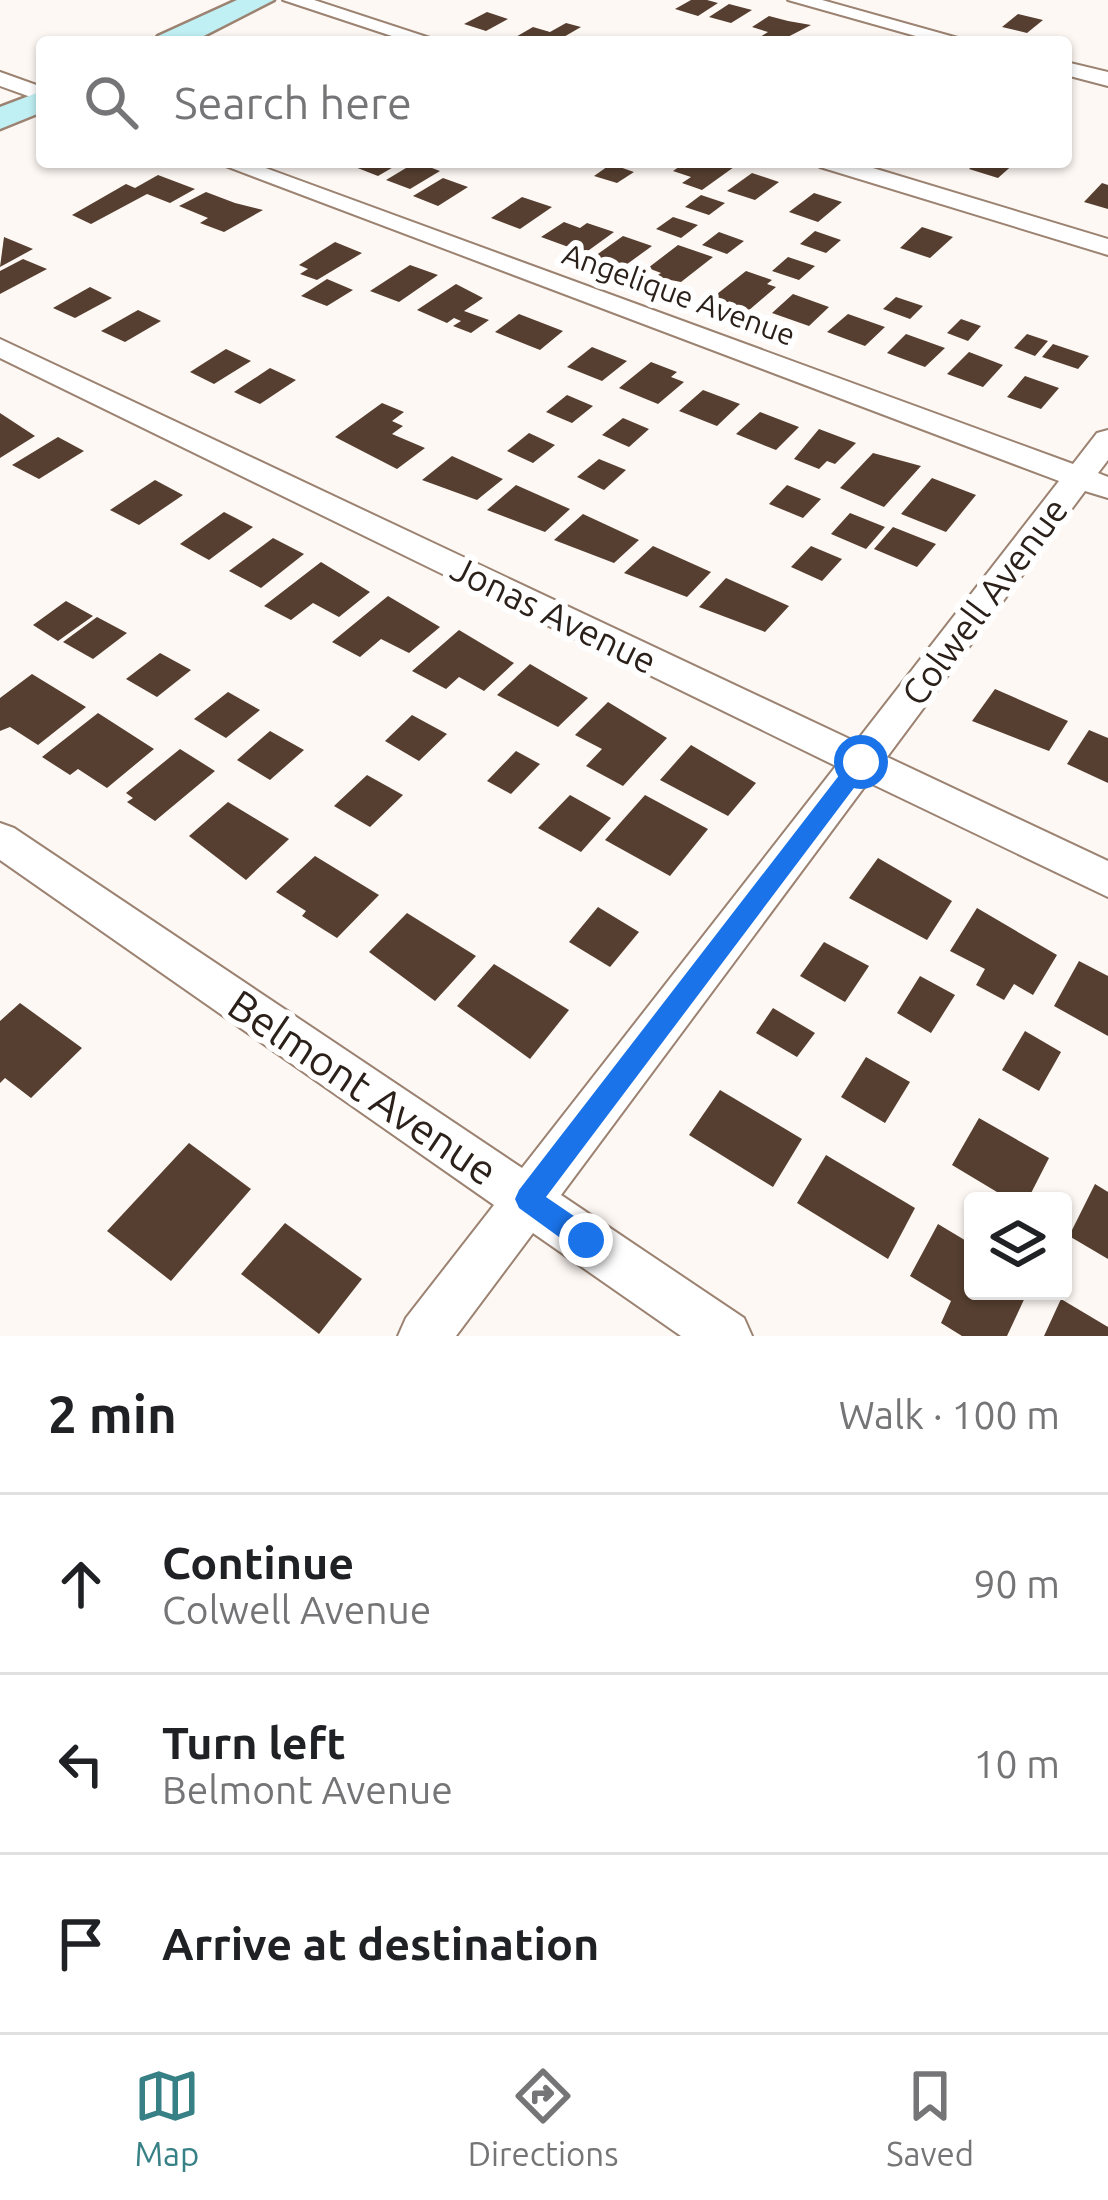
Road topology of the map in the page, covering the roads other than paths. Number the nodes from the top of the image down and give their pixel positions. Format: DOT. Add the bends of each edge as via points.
graph roads {
  1 [pos="260,0"];
  2 [pos="293,0"];
  3 [pos="798,0"];
  4 [pos="181,36"];
  5 [pos="412,36"];
  6 [pos="939,36"];
  7 [pos="1072,70"];
  8 [pos="0,79"];
  9 [pos="1108,79"];
  10 [pos="36,94"];
  11 [pos="36,100"];
  12 [pos="0,119"];
  13 [pos="243,168"];
  14 [pos="848,168"];
  15 [pos="1108,247"];
  16 [pos="0,347"];
  17 [pos="1108,439"];
  18 [pos="1093,483"];
  19 [pos="861,762"];
  20 [pos="0,838"];
  21 [pos="1108,880"];
  22 [pos="528,1199"];
  23 [pos="424,1336"];
  24 [pos="726,1336"];
  1 -- 4 [label="street"];
  2 -- 5 [label="street"];
  3 -- 6 [label="street"];
  7 -- 9 [label="street"];
  8 -- 10 [label="street"];
  11 -- 12 [label="street"];
  13 -- 18 [label="street, Angelique Avenue"];
  14 -- 15 [label="street"];
  16 -- 19 [label="street, Jonas Avenue"];
  17 -- 18 [label="street, Colwell Avenue"];
  18 -- 19 [label="street, Colwell Avenue"];
  19 -- 21 [label="street, Jonas Avenue"];
  19 -- 22 [label="street, Colwell Avenue"];
  20 -- 22 [label="street, Belmont Avenue"];
  22 -- 23 [label="street, Colwell Avenue"];
  22 -- 24 [label="street, Belmont Avenue"];
}
